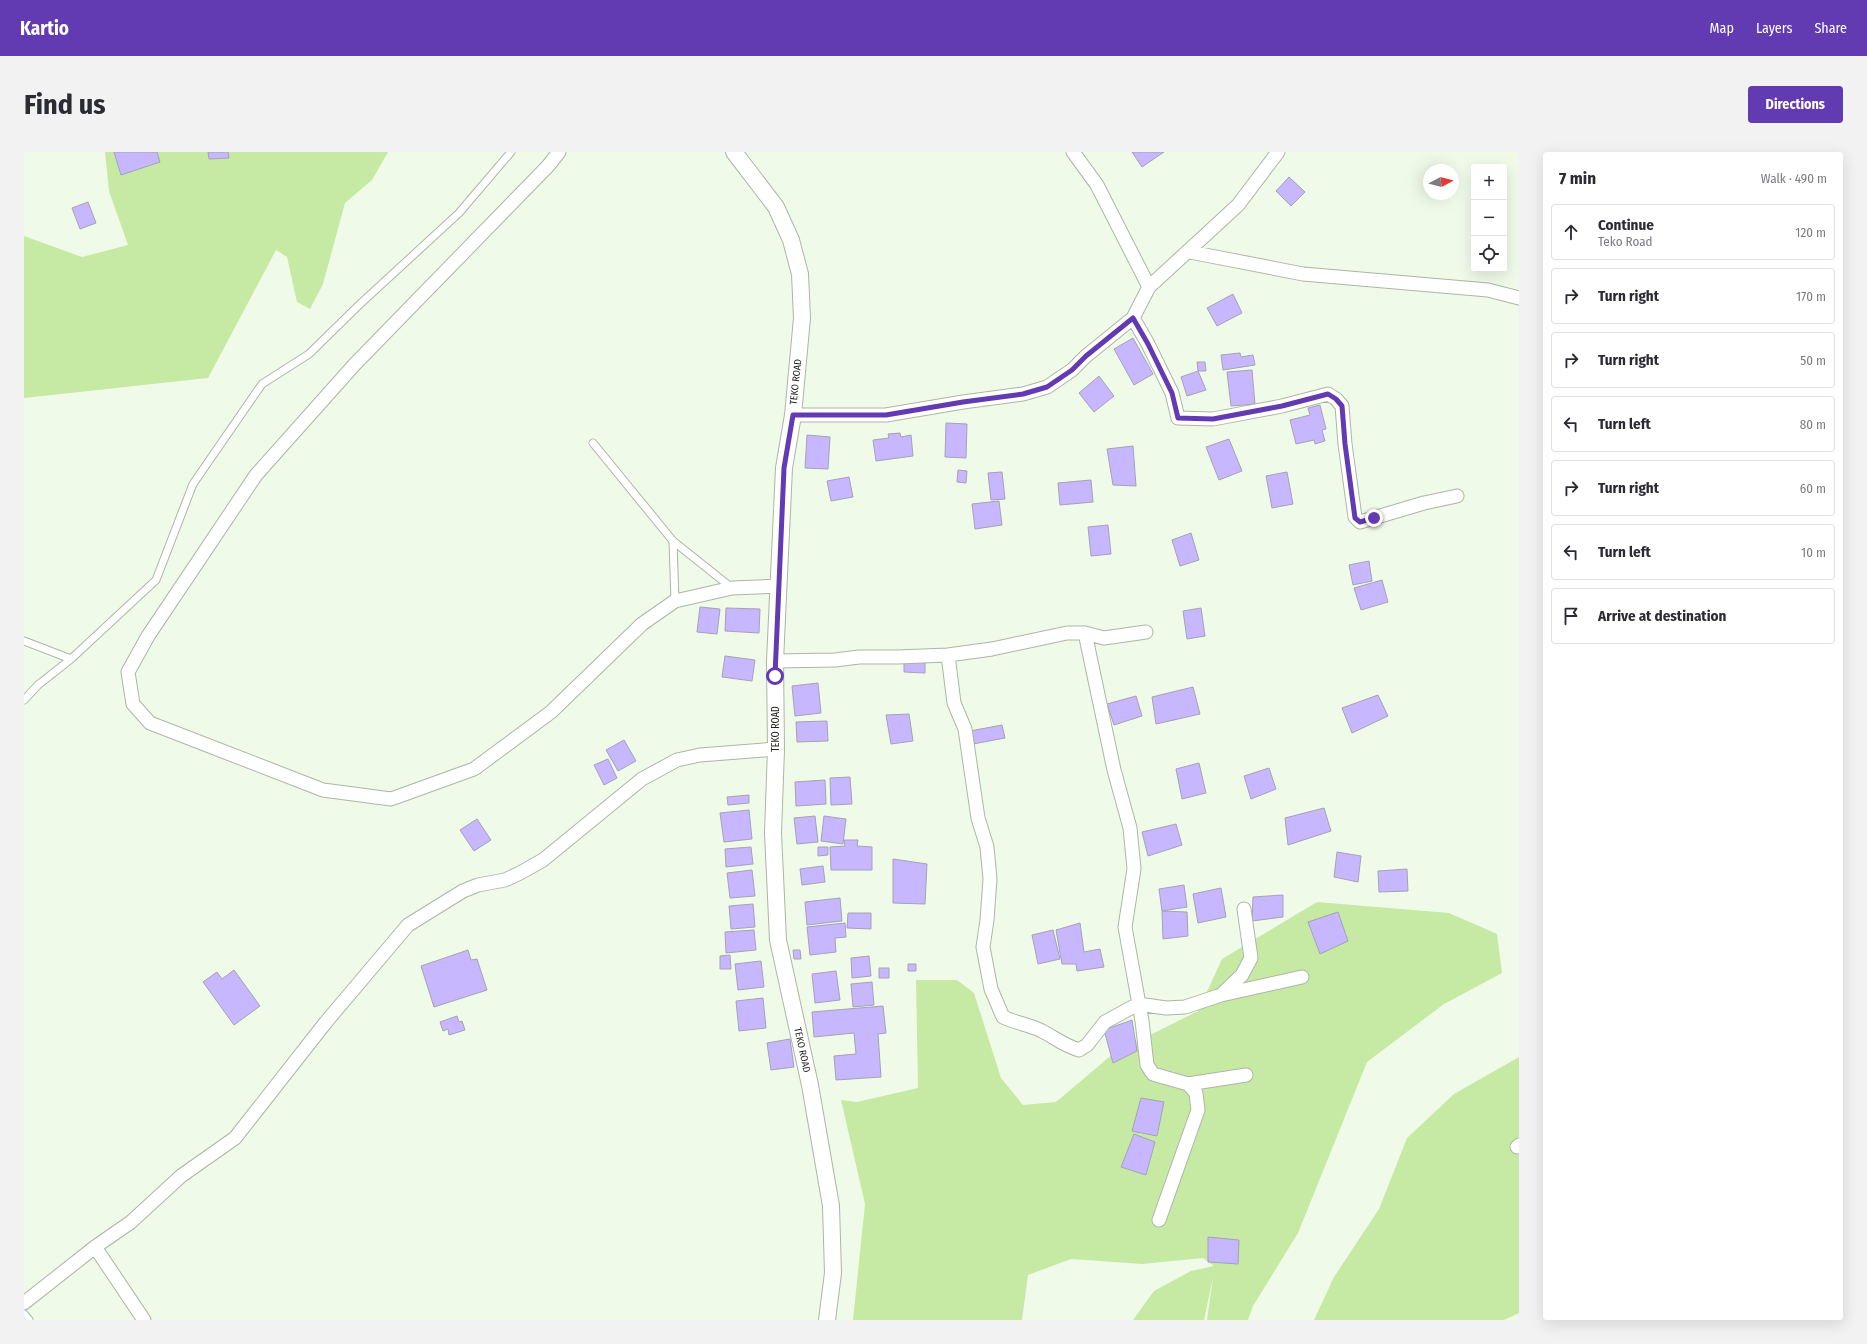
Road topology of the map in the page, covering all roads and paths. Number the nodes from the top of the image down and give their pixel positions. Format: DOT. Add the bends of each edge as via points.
graph roads {
  1 [pos="511,152"];
  2 [pos="559,152"];
  3 [pos="734,152"];
  4 [pos="1073,152"];
  5 [pos="1278,152"];
  6 [pos="1190,252"];
  7 [pos="1149,287"];
  8 [pos="1519,298"];
  9 [pos="1133,318"];
  10 [pos="793,415"];
  11 [pos="593,443"];
  12 [pos="1457,496"];
  13 [pos="673,541"];
  14 [pos="779,586"];
  15 [pos="732,588"];
  16 [pos="675,601"];
  17 [pos="1146,632"];
  18 [pos="1085,633"];
  19 [pos="24,641"];
  20 [pos="948,655"];
  21 [pos="71,659"];
  22 [pos="775,661"];
  23 [pos="24,700"];
  24 [pos="776,749"];
  25 [pos="1244,909"];
  26 [pos="1302,977"];
  27 [pos="1221,995"];
  28 [pos="1138,1004"];
  29 [pos="1246,1075"];
  30 [pos="1188,1084"];
  31 [pos="1159,1220"];
  32 [pos="95,1247"];
  33 [pos="24,1303"];
  34 [pos="24,1314"];
  35 [pos="29,1320"];
  36 [pos="144,1320"];
  37 [pos="827,1320"];
  1 -- 21 [label="lane" via="459,213 309,354 262,384 193,484 156,580"];
  2 -- 16 [label="street" via="355,364 256,475 148,636 128,672 133,704 150,724 323,790 391,799 474,769 552,712 642,624"];
  3 -- 10 [label="street, TEKO ROAD" via="776,207 791,240 800,274 802,318"];
  4 -- 7 [label="street" via="1097,185"];
  5 -- 6 [label="street" via="1238,205"];
  6 -- 7 [label="street"];
  6 -- 8 [label="street" via="1303,274 1488,290"];
  7 -- 9 [label="street"];
  9 -- 10 [label="street" via="1072,370 1047,387 1023,394 886,415"];
  9 -- 12 [label="street" via="1172,393 1178,418 1213,419 1328,394 1336,399 1342,406 1355,518 1360,522"];
  10 -- 14 [label="street, TEKO ROAD" via="784,468"];
  11 -- 13 [label="lane"];
  13 -- 15 [label="lane"];
  13 -- 16 [label="lane"];
  14 -- 15 [label="street"];
  14 -- 22 [label="street, TEKO ROAD"];
  15 -- 16 [label="street"];
  17 -- 18 [label="street" via="1104,638"];
  18 -- 20 [label="street" via="1067,633 992,649"];
  18 -- 28 [label="street" via="1114,770 1130,828 1134,869 1125,927"];
  19 -- 21 [label="lane"];
  20 -- 22 [label="street" via="897,658 859,656 835,660"];
  20 -- 28 [label="street" via="954,703 965,729 978,818 987,847 990,879 983,947 991,989 1003,1017 1041,1031 1068,1047 1079,1050 1087,1045 1105,1022"];
  21 -- 23 [label="lane" via="38,685"];
  22 -- 24 [label="street, TEKO ROAD"];
  24 -- 32 [label="street" via="700,755 677,760 642,779 543,860 505,880 478,885 463,891 408,925 326,1022 235,1138 181,1176 131,1222"];
  24 -- 37 [label="street, TEKO ROAD" via="773,833 778,940 810,1085 831,1206 833,1273"];
  25 -- 27 [label="street" via="1251,958 1242,975"];
  26 -- 27 [label="street"];
  27 -- 28 [label="street" via="1185,1007 1166,1008"];
  28 -- 30 [label="street" via="1148,1065 1153,1074"];
  29 -- 30 [label="street"];
  30 -- 31 [label="street" via="1196,1093 1198,1110"];
  32 -- 33 [label="street"];
  32 -- 36 [label="street"];
  34 -- 35 [label="lane"];
}
